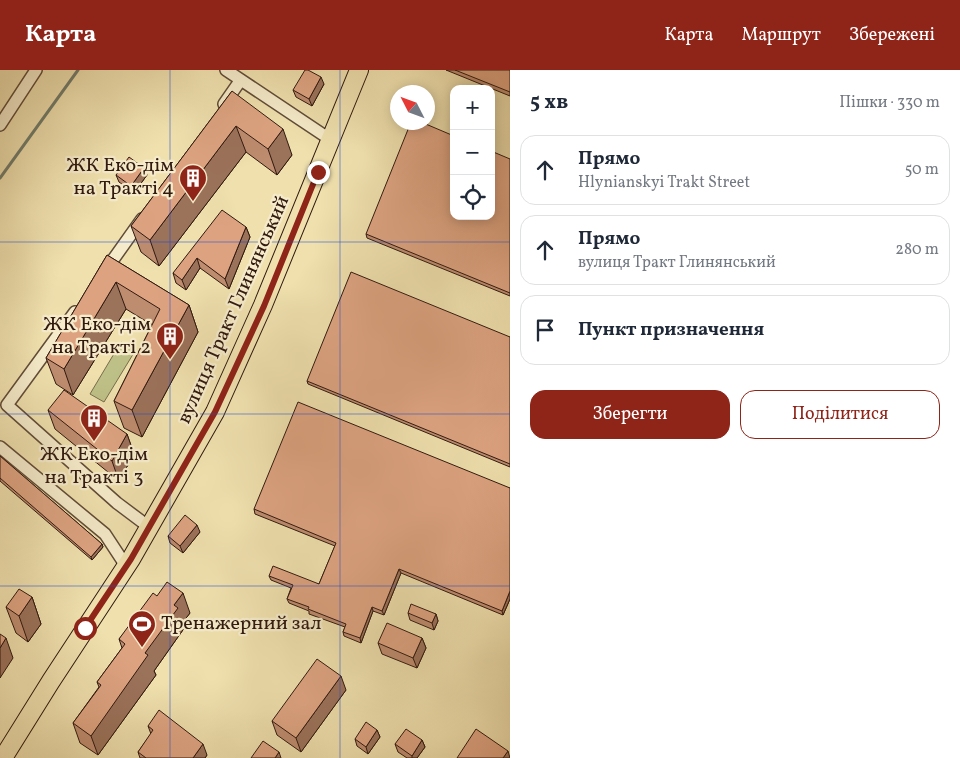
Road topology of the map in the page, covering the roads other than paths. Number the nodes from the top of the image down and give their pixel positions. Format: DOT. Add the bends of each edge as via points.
graph roads {
  1 [pos="36,70"];
  2 [pos="226,70"];
  3 [pos="359,70"];
  4 [pos="240,81"];
  5 [pos="217,113"];
  6 [pos="0,125"];
  7 [pos="331,140"];
  8 [pos="149,209"];
  9 [pos="97,281"];
  10 [pos="80,305"];
  11 [pos="0,447"];
  12 [pos="149,527"];
  13 [pos="128,562"];
  14 [pos="3,758"];
  1 -- 6 [label="street"];
  2 -- 4 [label="street"];
  3 -- 7 [label="main road, вулиця Тракт Глинянський"];
  4 -- 5 [label="street"];
  4 -- 7 [label="street"];
  7 -- 12 [label="main road, вулиця Тракт Глинянський" via="264,306 215,412"];
  8 -- 9 [label="street"];
  10 -- 12 [label="street" via="7,405 117,503"];
  11 -- 13 [label="street" via="105,534"];
  12 -- 13 [label="main road, вулиця Тракт Глинянський"];
  13 -- 14 [label="main road, вулиця Тракт Глинянський"];
}
